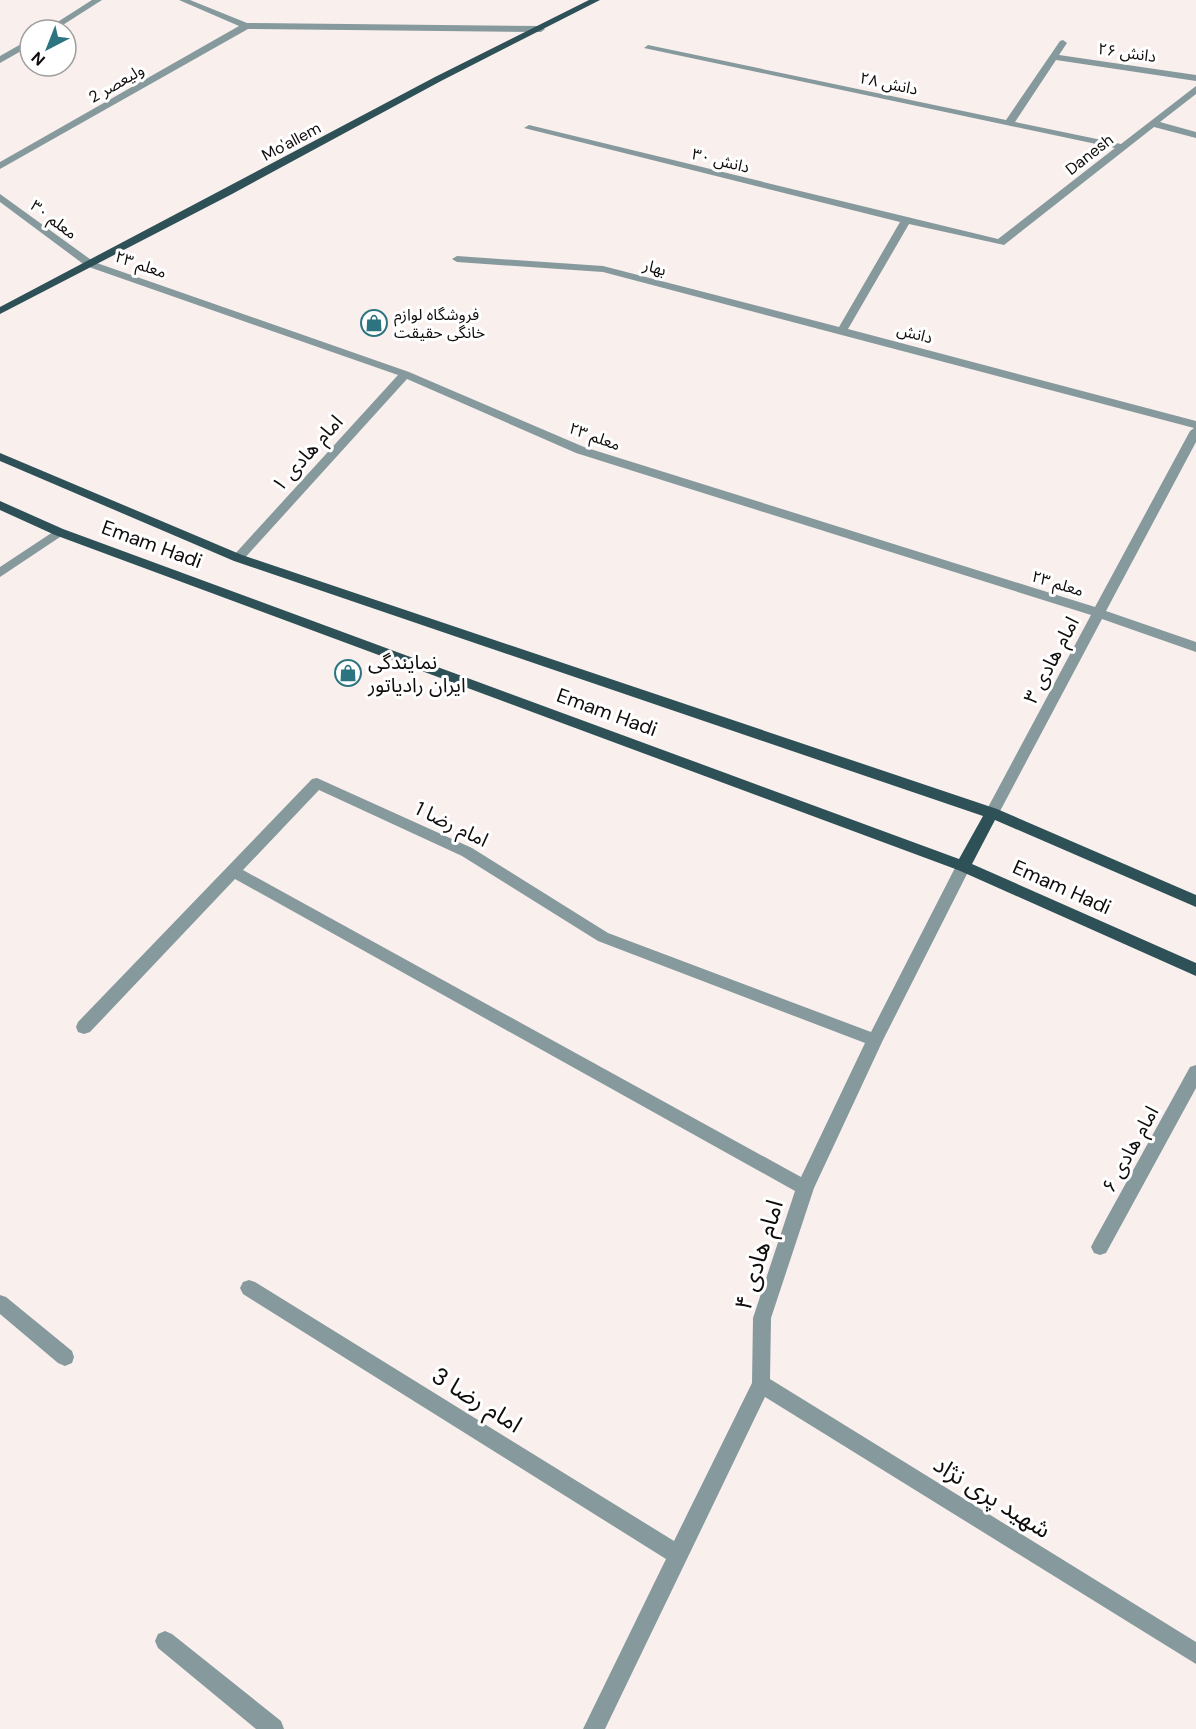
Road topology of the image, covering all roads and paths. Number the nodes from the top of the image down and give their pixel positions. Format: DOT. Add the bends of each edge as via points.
graph roads {
  1 [pos="99,0"];
  2 [pos="183,0"];
  3 [pos="596,0"];
  4 [pos="70,18"];
  5 [pos="246,26"];
  6 [pos="541,29"];
  7 [pos="1063,43"];
  8 [pos="648,48"];
  9 [pos="18,49"];
  10 [pos="1054,57"];
  11 [pos="0,60"];
  12 [pos="1196,78"];
  13 [pos="1196,89"];
  14 [pos="1009,123"];
  15 [pos="1152,123"];
  16 [pos="529,128"];
  17 [pos="1196,135"];
  18 [pos="1123,147"];
  19 [pos="0,166"];
  20 [pos="0,197"];
  21 [pos="906,221"];
  22 [pos="457,259"];
  23 [pos="90,264"];
  24 [pos="0,311"];
  25 [pos="842,331"];
  26 [pos="405,374"];
  27 [pos="1196,424"];
  28 [pos="1196,431"];
  29 [pos="0,458"];
  30 [pos="0,505"];
  31 [pos="59,532"];
  32 [pos="238,558"];
  33 [pos="0,573"];
  34 [pos="1099,613"];
  35 [pos="1196,647"];
  36 [pos="992,813"];
  37 [pos="963,866"];
  38 [pos="233,871"];
  39 [pos="1196,901"];
  40 [pos="1196,970"];
  41 [pos="84,1026"];
  42 [pos="875,1040"];
  43 [pos="1196,1072"];
  44 [pos="805,1188"];
  45 [pos="1100,1247"];
  46 [pos="249,1288"];
  47 [pos="0,1303"];
  48 [pos="65,1357"];
  49 [pos="761,1384"];
  50 [pos="678,1555"];
  51 [pos="165,1641"];
  52 [pos="1196,1654"];
  53 [pos="273,1729"];
  54 [pos="594,1729"];
  1 -- 4 [label="street"];
  2 -- 5 [label="street"];
  3 -- 6 [label="main road, Mo'allem"];
  5 -- 6 [label="street"];
  5 -- 19 [label="street, ولیعصر 2"];
  6 -- 23 [label="main road, Mo'allem" via="438,79"];
  7 -- 10 [label="street"];
  8 -- 14 [label="street, دانش ۲۸"];
  9 -- 11 [label="street"];
  10 -- 12 [label="street, دانش ۲۶"];
  10 -- 14 [label="street"];
  13 -- 15 [label="street, Danesh"];
  14 -- 18 [label="street, دانش ۲۸"];
  15 -- 17 [label="street"];
  15 -- 18 [label="street, Danesh"];
  16 -- 21 [label="street, دانش ۳۰"];
  18 -- 21 [label="street, Danesh" via="1000,243"];
  20 -- 23 [label="street, معلم ۳۰"];
  21 -- 25 [label="street"];
  22 -- 25 [label="street, بهار" via="603,269"];
  23 -- 24 [label="main road, Mo'allem"];
  23 -- 26 [label="street, معلم ۲۳"];
  25 -- 27 [label="street, دانش"];
  26 -- 32 [label="street, امام هادی ١"];
  26 -- 34 [label="street, معلم ۲۳" via="580,450"];
  28 -- 34 [label="street, امام هادی ٣"];
  29 -- 32 [label="main road, Emam Hadi"];
  30 -- 31 [label="main road, Emam Hadi"];
  31 -- 33 [label="street"];
  31 -- 37 [label="main road, Emam Hadi"];
  32 -- 36 [label="main road, Emam Hadi"];
  34 -- 35 [label="street, معلم ۲۳"];
  34 -- 36 [label="street, امام هادی ٣"];
  36 -- 37 [label="main road"];
  36 -- 39 [label="main road, Emam Hadi"];
  37 -- 40 [label="main road, Emam Hadi"];
  37 -- 42 [label="street, امام هادی ۴"];
  38 -- 41 [label="street, امام رضا 1"];
  38 -- 42 [label="street, امام رضا 1" via="317,783 467,852 603,937"];
  38 -- 44 [label="street"];
  42 -- 44 [label="street, امام هادی ۴"];
  43 -- 45 [label="street, امام هادی ۶"];
  44 -- 49 [label="street, امام هادی ۴" via="762,1318"];
  46 -- 50 [label="street, امام رضا 3"];
  47 -- 48 [label="street"];
  49 -- 50 [label="street, امام هادی ۴"];
  49 -- 52 [label="street, شهید پری نژاد"];
  50 -- 54 [label="street, امام هادی ۴"];
  51 -- 53 [label="street"];
}
